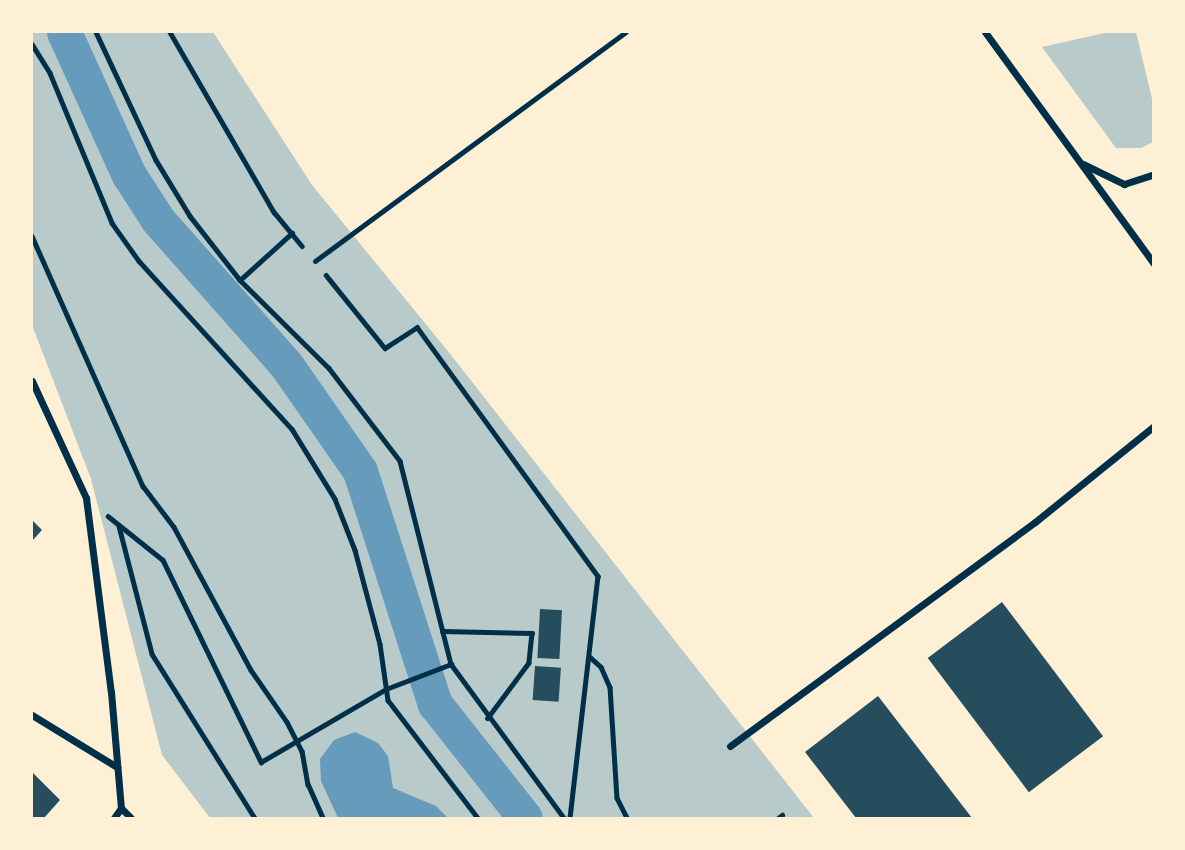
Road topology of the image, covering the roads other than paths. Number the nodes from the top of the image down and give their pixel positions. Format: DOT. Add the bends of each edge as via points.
graph roads {
  1 [pos="626,32"];
  2 [pos="985,32"];
  3 [pos="1079,162"];
  4 [pos="1153,174"];
  5 [pos="315,261"];
  6 [pos="1153,264"];
  7 [pos="32,381"];
  8 [pos="1153,426"];
  9 [pos="32,715"];
  10 [pos="730,746"];
  11 [pos="117,767"];
  12 [pos="121,808"];
  13 [pos="114,818"];
  14 [pos="131,818"];
  1 -- 5 [label="lane"];
  2 -- 3 [label="street"];
  3 -- 4 [label="street" via="1124,184"];
  3 -- 6 [label="street"];
  7 -- 11 [label="street" via="86,498"];
  8 -- 10 [label="street" via="1035,522"];
  9 -- 11 [label="street"];
  11 -- 12 [label="street"];
  12 -- 13 [label="street"];
  12 -- 14 [label="street"];
}
